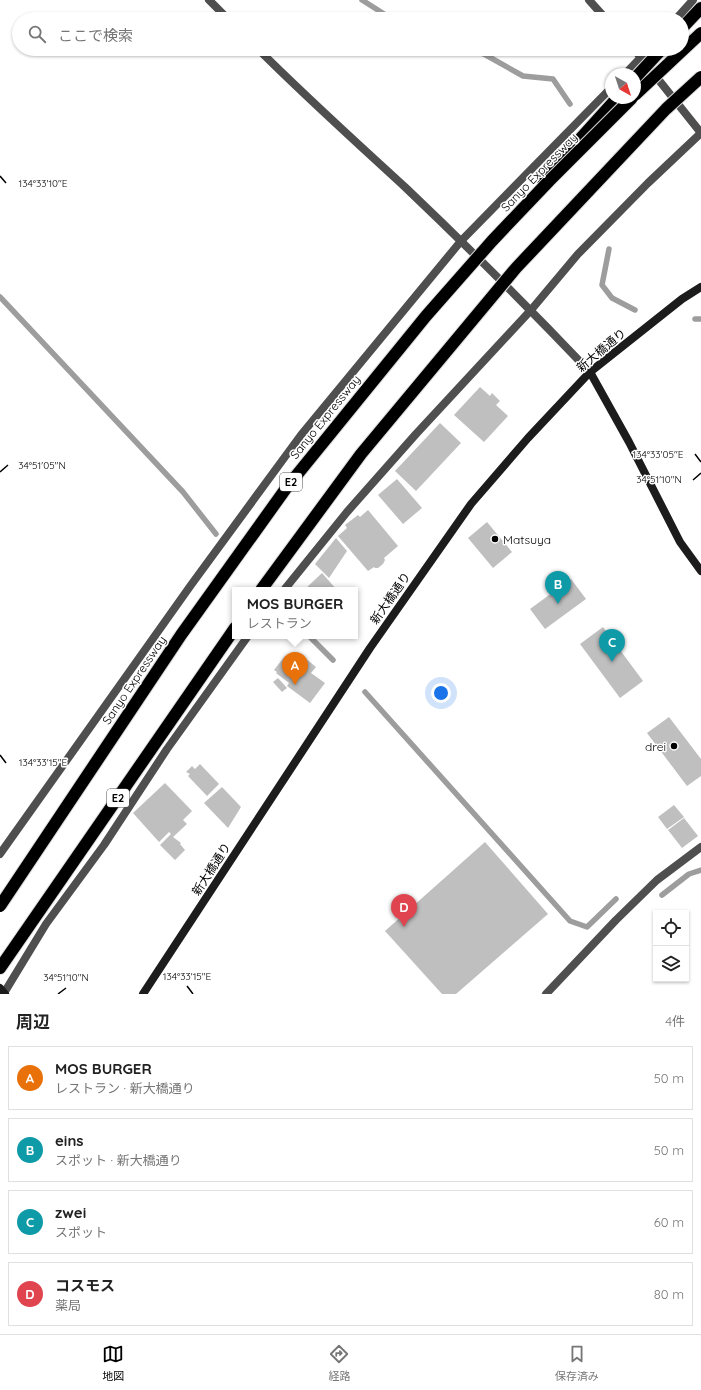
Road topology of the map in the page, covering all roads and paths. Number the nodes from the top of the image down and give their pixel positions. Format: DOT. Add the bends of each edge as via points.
graph roads {
  1 [pos="209,0"];
  2 [pos="589,0"];
  3 [pos="693,0"];
  4 [pos="701,8"];
  5 [pos="221,12"];
  6 [pos="600,12"];
  7 [pos="682,12"];
  8 [pos="689,21"];
  9 [pos="701,33"];
  10 [pos="689,44"];
  11 [pos="265,56"];
  12 [pos="655,56"];
  13 [pos="677,56"];
  14 [pos="642,57"];
  15 [pos="631,68"];
  16 [pos="641,72"];
  17 [pos="701,77"];
  18 [pos="701,84"];
  19 [pos="641,89"];
  20 [pos="605,94"];
  21 [pos="612,104"];
  22 [pos="626,104"];
  23 [pos="666,109"];
  24 [pos="701,133"];
  25 [pos="461,241"];
  26 [pos="492,241"];
  27 [pos="701,287"];
  28 [pos="531,310"];
  29 [pos="590,372"];
  30 [pos="701,571"];
  31 [pos="263,587"];
  32 [pos="286,587"];
  33 [pos="232,632"];
  34 [pos="246,639"];
  35 [pos="701,847"];
  36 [pos="0,854"];
  37 [pos="0,906"];
  38 [pos="0,968"];
  39 [pos="3,992"];
  40 [pos="144,994"];
  41 [pos="546,994"];
  1 -- 5 [label="street"];
  2 -- 6 [label="street"];
  3 -- 7 [label="street"];
  4 -- 8 [label="highway"];
  9 -- 10 [label="highway, bridge"];
  11 -- 25 [label="street"];
  12 -- 16 [label="highway, bridge"];
  13 -- 19 [label="highway, bridge"];
  14 -- 15 [label="street"];
  14 -- 24 [label="street"];
  17 -- 23 [label="highway, bridge"];
  18 -- 23 [label="highway, bridge"];
  20 -- 25 [label="street"];
  21 -- 26 [label="highway, bridge" via="546,176"];
  22 -- 26 [label="highway, Sanyo Expressway / E2, bridge"];
  23 -- 31 [label="highway, bridge" via="511,274 361,454"];
  24 -- 28 [label="street" via="578,254"];
  25 -- 28 [label="street"];
  25 -- 36 [label="street" via="302,435 191,584"];
  26 -- 37 [label="highway, Sanyo Expressway / E2, bridge" via="426,316 287,487 181,635"];
  27 -- 29 [label="street, 新大橋通り" via="682,299"];
  28 -- 29 [label="street"];
  28 -- 32 [label="street" via="347,512"];
  29 -- 30 [label="street" via="680,542"];
  29 -- 40 [label="street, 新大橋通り" via="471,504 370,648"];
  33 -- 38 [label="highway, E2"];
  34 -- 39 [label="street" via="167,749 104,845 46,924"];
  35 -- 41 [label="street" via="657,880"];
}
